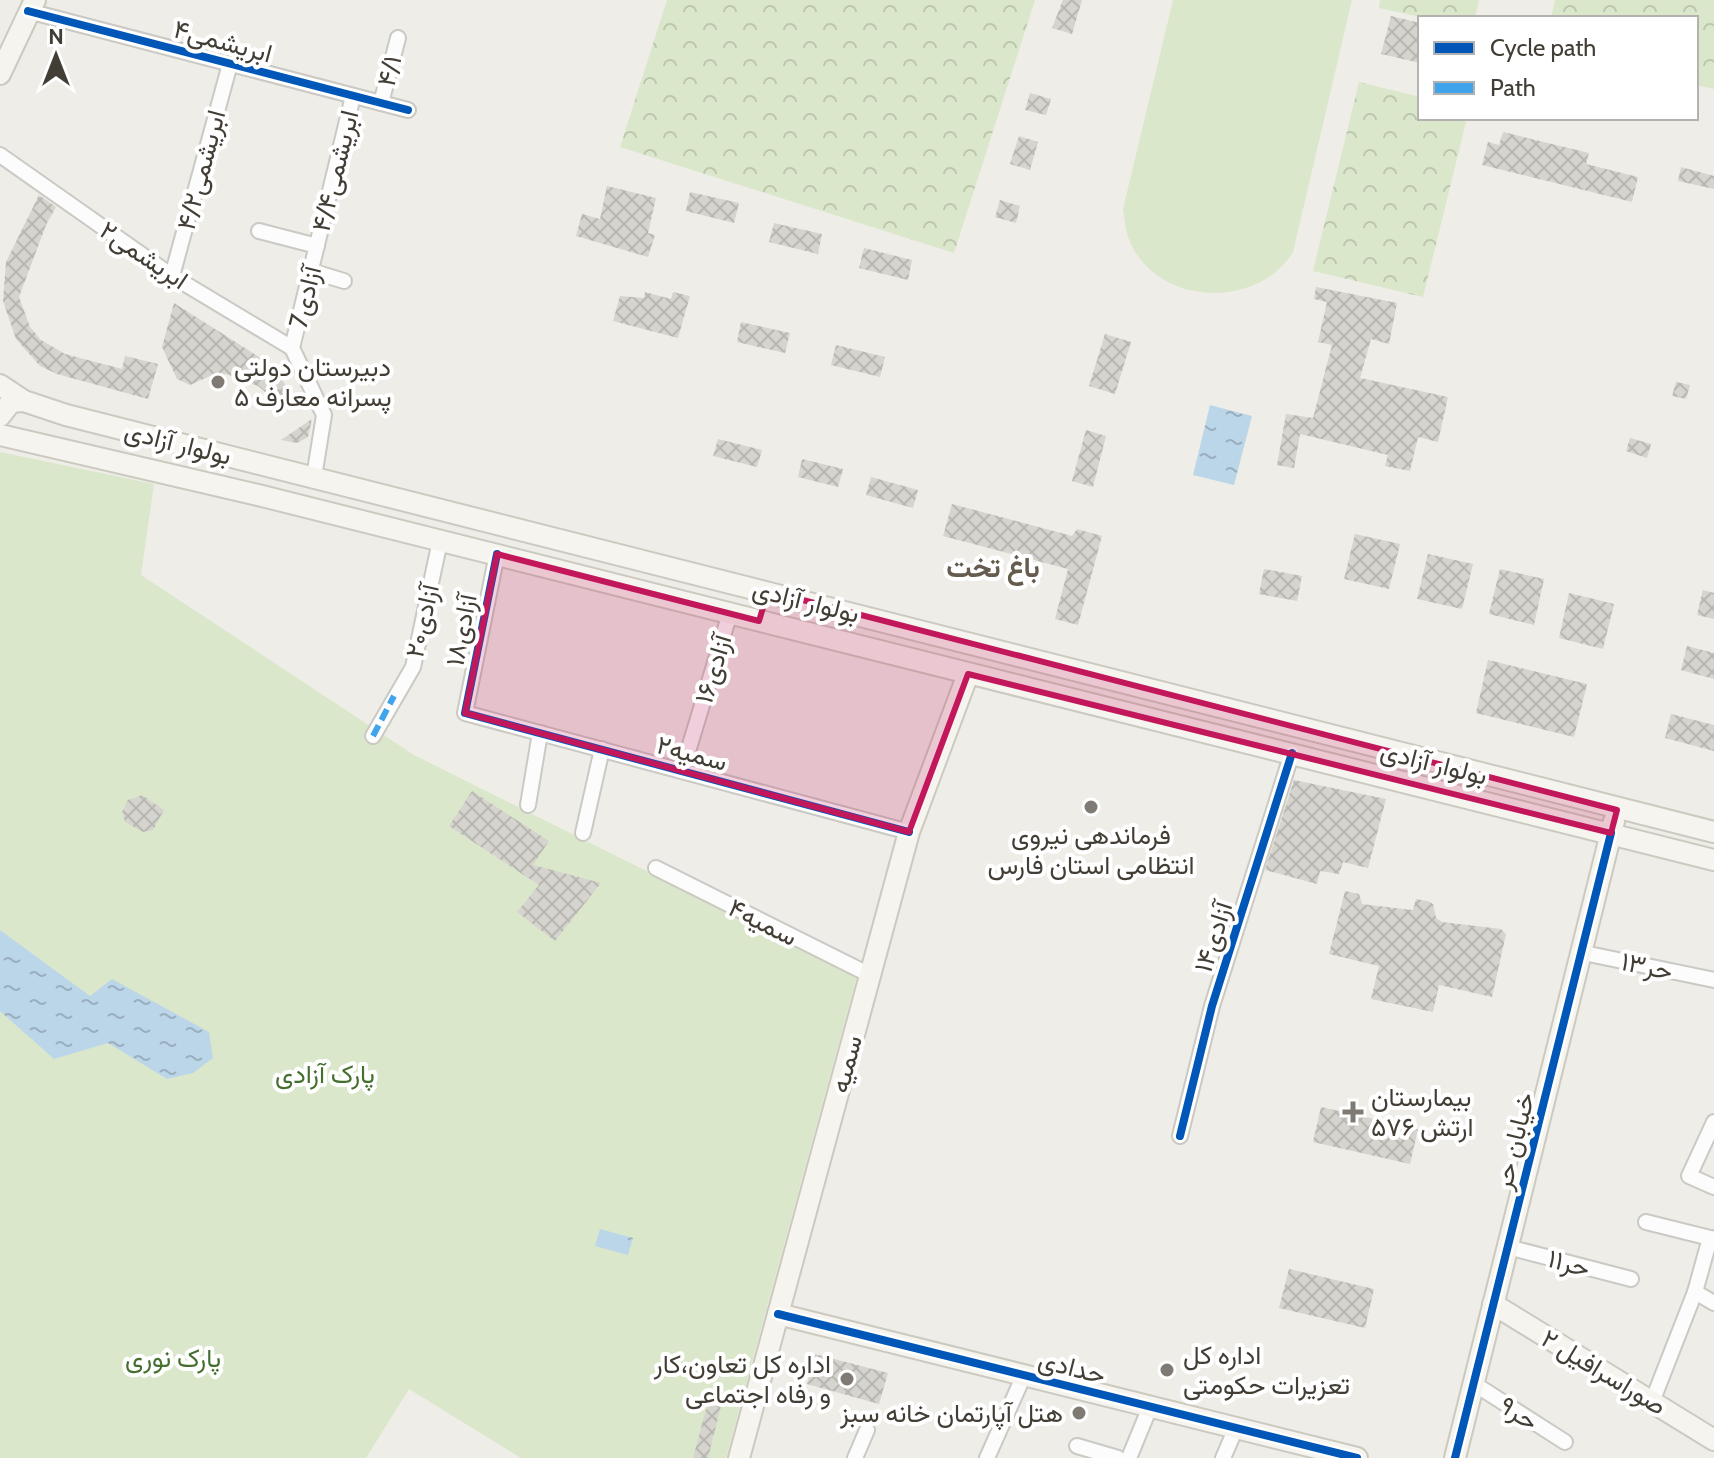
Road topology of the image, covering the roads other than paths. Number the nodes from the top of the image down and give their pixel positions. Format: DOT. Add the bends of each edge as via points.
graph roads {
  1 [pos="31,6"];
  2 [pos="398,38"];
  3 [pos="230,64"];
  4 [pos="0,74"];
  5 [pos="353,96"];
  6 [pos="381,103"];
  7 [pos="408,110"];
  8 [pos="0,155"];
  9 [pos="259,231"];
  10 [pos="317,246"];
  11 [pos="311,271"];
  12 [pos="172,276"];
  13 [pos="344,281"];
  14 [pos="292,348"];
  15 [pos="0,385"];
  16 [pos="24,401"];
  17 [pos="1,428"];
  18 [pos="314,477"];
  19 [pos="440,541"];
  20 [pos="497,554"];
  21 [pos="768,591"];
  22 [pos="730,613"];
  23 [pos="759,621"];
  24 [pos="968,674"];
  25 [pos="465,713"];
  26 [pos="540,733"];
  27 [pos="373,736"];
  28 [pos="602,749"];
  29 [pos="1292,753"];
  30 [pos="682,771"];
  31 [pos="528,805"];
  32 [pos="1617,810"];
  33 [pos="909,832"];
  34 [pos="1714,832"];
  35 [pos="583,833"];
  36 [pos="1611,833"];
  37 [pos="1714,860"];
  38 [pos="656,868"];
  39 [pos="1579,952"];
  40 [pos="870,975"];
  41 [pos="1714,980"];
  42 [pos="1714,1122"];
  43 [pos="1180,1136"];
  44 [pos="1714,1187"];
  45 [pos="1646,1222"];
  46 [pos="1712,1239"];
  47 [pos="1508,1247"];
  48 [pos="1631,1279"];
  49 [pos="1695,1292"];
  50 [pos="1714,1303"];
  51 [pos="1493,1304"];
  52 [pos="778,1314"];
  53 [pos="1024,1375"];
  54 [pos="1473,1383"];
  55 [pos="1652,1402"];
  56 [pos="1150,1407"];
  57 [pos="1236,1428"];
  58 [pos="867,1430"];
  59 [pos="1714,1440"];
  60 [pos="1565,1442"];
  61 [pos="1077,1446"];
  62 [pos="1293,1450"];
  63 [pos="744,1456"];
  64 [pos="855,1458"];
  65 [pos="987,1458"];
  66 [pos="1118,1458"];
  67 [pos="1129,1458"];
  68 [pos="1223,1458"];
  69 [pos="1357,1458"];
  70 [pos="1455,1458"];
  1 -- 3 [label="street, ابریشمی۴"];
  1 -- 4 [label="main road"];
  2 -- 6 [label="street, ۴/۱"];
  3 -- 5 [label="street, ابریشمی۴"];
  3 -- 12 [label="street, ابریشمی۴/۲"];
  5 -- 6 [label="street, ابریشمی۴"];
  5 -- 10 [label="street, ابریشمی۴/۴"];
  6 -- 7 [label="street, ابریشمی۴"];
  8 -- 12 [label="street, ابریشمی۲"];
  9 -- 10 [label="street"];
  10 -- 11 [label="street, 7آزادی"];
  11 -- 13 [label="street"];
  11 -- 14 [label="street, 7آزادی"];
  12 -- 14 [label="street, ابریشمی۲"];
  14 -- 18 [label="street" via="324,415"];
  15 -- 16 [label="main road, بولوار آزادی"];
  16 -- 17 [label="main road" via="11,402"];
  16 -- 18 [label="main road, بولوار آزادی"];
  17 -- 19 [label="main road, بولوار آزادی"];
  18 -- 21 [label="main road, بولوار آزادی"];
  19 -- 20 [label="main road, بولوار آزادی"];
  19 -- 27 [label="street, آزادی۲۰" via="413,667"];
  20 -- 22 [label="main road, بولوار آزادی"];
  20 -- 25 [label="street, آزادی۱۸"];
  21 -- 23 [label="main road"];
  21 -- 32 [label="main road, بولوار آزادی"];
  22 -- 23 [label="main road, بولوار آزادی"];
  22 -- 30 [label="street, آزادی۱۶"];
  23 -- 24 [label="main road, بولوار آزادی"];
  24 -- 29 [label="main road, بولوار آزادی"];
  24 -- 33 [label="main road, سمیه"];
  25 -- 26 [label="street, ۲سمیه"];
  26 -- 28 [label="street, ۲سمیه"];
  26 -- 31 [label="street"];
  28 -- 30 [label="street, ۲سمیه"];
  28 -- 35 [label="street"];
  29 -- 36 [label="main road, بولوار آزادی"];
  29 -- 43 [label="street, آزادی۱۴" via="1212,1006"];
  30 -- 33 [label="street, ۲سمیه"];
  32 -- 34 [label="main road, بولوار آزادی"];
  32 -- 36 [label="main road, خیابان حر"];
  33 -- 40 [label="main road, سمیه"];
  36 -- 37 [label="main road, بولوار آزادی"];
  36 -- 39 [label="main road, خیابان حر"];
  38 -- 40 [label="street, سمیه۴"];
  39 -- 41 [label="street, حر۱۳"];
  39 -- 47 [label="main road, خیابان حر"];
  40 -- 52 [label="main road, سمیه"];
  42 -- 44 [label="street" via="1689,1176"];
  45 -- 46 [label="street"];
  46 -- 49 [label="street"];
  47 -- 48 [label="street, حر۱۱"];
  47 -- 51 [label="main road, خیابان حر"];
  49 -- 50 [label="street"];
  49 -- 55 [label="street"];
  51 -- 54 [label="main road, خیابان حر"];
  51 -- 55 [label="main road, صوراسرافیل ۲"];
  52 -- 53 [label="main road, حدادی"];
  52 -- 63 [label="main road, سمیه"];
  53 -- 56 [label="main road, حدادی"];
  53 -- 65 [label="street"];
  54 -- 60 [label="street, حر۹"];
  54 -- 70 [label="main road, خیابان حر"];
  55 -- 59 [label="main road, صوراسرافیل ۲"];
  56 -- 57 [label="main road, حدادی"];
  56 -- 67 [label="street"];
  57 -- 62 [label="main road, حدادی"];
  57 -- 68 [label="street"];
  58 -- 64 [label="street"];
  61 -- 66 [label="street"];
  62 -- 69 [label="main road, حدادی"];
}
